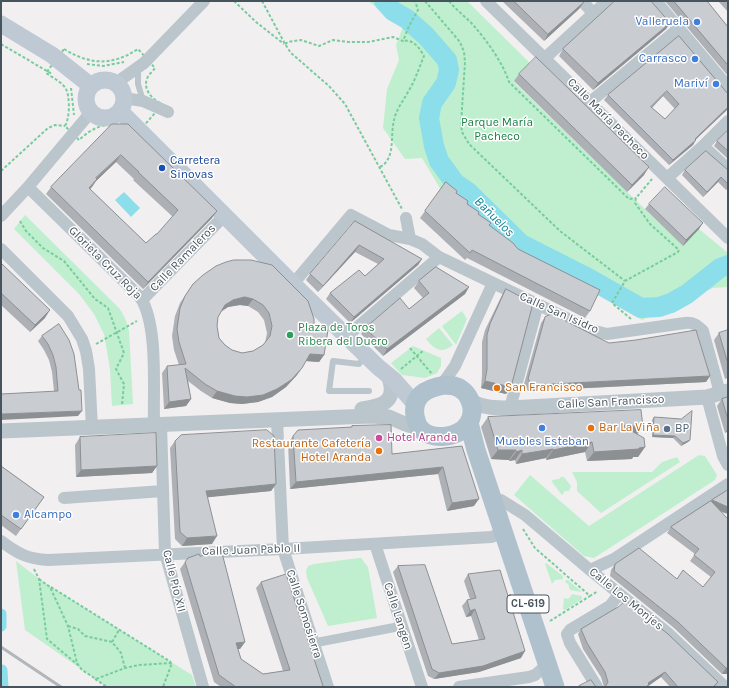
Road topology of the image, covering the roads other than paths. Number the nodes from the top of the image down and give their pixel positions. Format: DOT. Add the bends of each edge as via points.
graph roads {
  1 [pos="204,1"];
  2 [pos="486,1"];
  3 [pos="582,1"];
  4 [pos="607,1"];
  5 [pos="656,1"];
  6 [pos="593,13"];
  7 [pos="1,24"];
  8 [pos="679,28"];
  9 [pos="545,58"];
  10 [pos="133,64"];
  11 [pos="91,86"];
  12 [pos="728,87"];
  13 [pos="120,97"];
  14 [pos="143,101"];
  15 [pos="590,102"];
  16 [pos="163,110"];
  17 [pos="91,112"];
  18 [pos="728,121"];
  19 [pos="703,146"];
  20 [pos="728,169"];
  21 [pos="663,174"];
  22 [pos="28,188"];
  23 [pos="1,216"];
  24 [pos="224,216"];
  25 [pos="405,216"];
  26 [pos="728,238"];
  27 [pos="410,239"];
  28 [pos="1,249"];
  29 [pos="439,257"];
  30 [pos="493,283"];
  31 [pos="293,284"];
  32 [pos="142,300"];
  33 [pos="538,304"];
  34 [pos="347,336"];
  35 [pos="366,355"];
  36 [pos="455,366"];
  37 [pos="391,377"];
  38 [pos="437,387"];
  39 [pos="369,391"];
  40 [pos="718,394"];
  41 [pos="415,407"];
  42 [pos="468,407"];
  43 [pos="510,408"];
  44 [pos="341,416"];
  45 [pos="389,417"];
  46 [pos="277,420"];
  47 [pos="157,425"];
  48 [pos="92,428"];
  49 [pos="419,428"];
  50 [pos="1,431"];
  51 [pos="454,434"];
  52 [pos="476,450"];
  53 [pos="728,465"];
  54 [pos="728,484"];
  55 [pos="163,492"];
  56 [pos="64,498"];
  57 [pos="494,501"];
  58 [pos="525,520"];
  59 [pos="502,527"];
  60 [pos="1,541"];
  61 [pos="375,544"];
  62 [pos="283,549"];
  63 [pos="165,553"];
  64 [pos="590,570"];
  65 [pos="619,594"];
  66 [pos="402,626"];
  67 [pos="314,644"];
  68 [pos="548,664"];
  69 [pos="499,684"];
  70 [pos="203,687"];
  71 [pos="328,687"];
  72 [pos="422,687"];
  73 [pos="459,687"];
  74 [pos="555,687"];
  75 [pos="597,687"];
  76 [pos="727,687"];
  1 -- 10 [label="street"];
  2 -- 9 [label="street, Calle María Pacheco"];
  3 -- 6 [label="street"];
  4 -- 6 [label="street"];
  5 -- 8 [label="street"];
  6 -- 9 [label="street"];
  7 -- 11 [label="main road" via="52,65"];
  8 -- 12 [label="street"];
  8 -- 15 [label="street"];
  9 -- 15 [label="street, Calle María Pacheco"];
  10 -- 13 [label="street"];
  10 -- 14 [label="lane"];
  11 -- 13 [label="main road" via="97,81 110,80"];
  11 -- 17 [label="main road" via="86,96 86,103"];
  13 -- 14 [label="street"];
  13 -- 17 [label="main road" via="115,116 103,119"];
  13 -- 24 [label="main road" via="139,131"];
  14 -- 16 [label="street"];
  15 -- 21 [label="street, Calle María Pacheco"];
  17 -- 22 [label="street" via="68,130"];
  18 -- 19 [label="street"];
  19 -- 20 [label="street"];
  19 -- 21 [label="street"];
  21 -- 26 [label="street, Calle María Pacheco"];
  22 -- 23 [label="street"];
  22 -- 32 [label="street, Glorieta Cruz Roja"];
  24 -- 31 [label="main road"];
  24 -- 32 [label="street, Calle Ramaleros"];
  25 -- 27 [label="street"];
  27 -- 29 [label="street, Calle San Isidro" via="422,244"];
  27 -- 31 [label="street, Calle San Isidro" via="389,235 351,215"];
  28 -- 48 [label="street" via="68,316 80,334 90,369"];
  29 -- 30 [label="street, Calle San Isidro"];
  29 -- 34 [label="street"];
  30 -- 33 [label="street, Calle San Isidro"];
  30 -- 36 [label="street"];
  31 -- 34 [label="main road"];
  32 -- 47 [label="street, Glorieta Cruz Roja" via="151,331"];
  33 -- 40 [label="street, Calle San Isidro" via="591,330 607,334 685,322 698,325 703,332"];
  33 -- 43 [label="street"];
  34 -- 35 [label="main road"];
  35 -- 37 [label="main road"];
  35 -- 39 [label="lane" via="359,364 333,360 329,391"];
  36 -- 38 [label="street"];
  36 -- 42 [label="street"];
  37 -- 38 [label="main road"];
  37 -- 41 [label="main road"];
  37 -- 44 [label="street" via="392,389 387,401 382,405"];
  38 -- 41 [label="main road" via="421,394"];
  38 -- 42 [label="main road" via="454,386"];
  40 -- 43 [label="street, Calle San Francisco"];
  40 -- 53 [label="street" via="723,456"];
  41 -- 45 [label="street"];
  41 -- 49 [label="main road"];
  42 -- 43 [label="street, Calle San Francisco"];
  42 -- 51 [label="main road" via="464,429"];
  42 -- 52 [label="main road"];
  44 -- 45 [label="street"];
  44 -- 46 [label="street"];
  45 -- 49 [label="street"];
  46 -- 47 [label="street"];
  46 -- 62 [label="street, Calle Somosierra"];
  47 -- 48 [label="street"];
  47 -- 55 [label="street, Calle Pío XII"];
  48 -- 50 [label="street"];
  49 -- 51 [label="main road" via="437,437"];
  51 -- 52 [label="main road" via="465,439"];
  52 -- 57 [label="main road, CL-619"];
  54 -- 64 [label="street" via="614,559"];
  55 -- 56 [label="street"];
  55 -- 63 [label="street, Calle Pío XII"];
  57 -- 58 [label="street, Calle Los Monjes" via="501,500"];
  57 -- 59 [label="main road, CL-619"];
  58 -- 59 [label="street" via="514,515"];
  58 -- 64 [label="street, Calle Los Monjes"];
  59 -- 61 [label="street, Calle Juan Pablo II" via="491,537"];
  59 -- 68 [label="main road, CL-619"];
  60 -- 63 [label="street, Calle Juan Pablo II" via="20,554 35,559"];
  61 -- 62 [label="street, Calle Juan Pablo II"];
  61 -- 66 [label="street, Calle Langen"];
  62 -- 63 [label="street, Calle Juan Pablo II"];
  62 -- 67 [label="street, Calle Somosierra"];
  63 -- 70 [label="street, Calle Pío XII"];
  64 -- 65 [label="street, Calle Los Monjes"];
  65 -- 75 [label="street" via="610,606 567,634"];
  65 -- 76 [label="street, Calle Los Monjes" via="669,634"];
  66 -- 67 [label="street"];
  66 -- 72 [label="street, Calle Langen"];
  67 -- 71 [label="street, Calle Somosierra"];
  68 -- 69 [label="street" via="529,677"];
  68 -- 74 [label="main road, CL-619"];
  69 -- 73 [label="street"];
}
